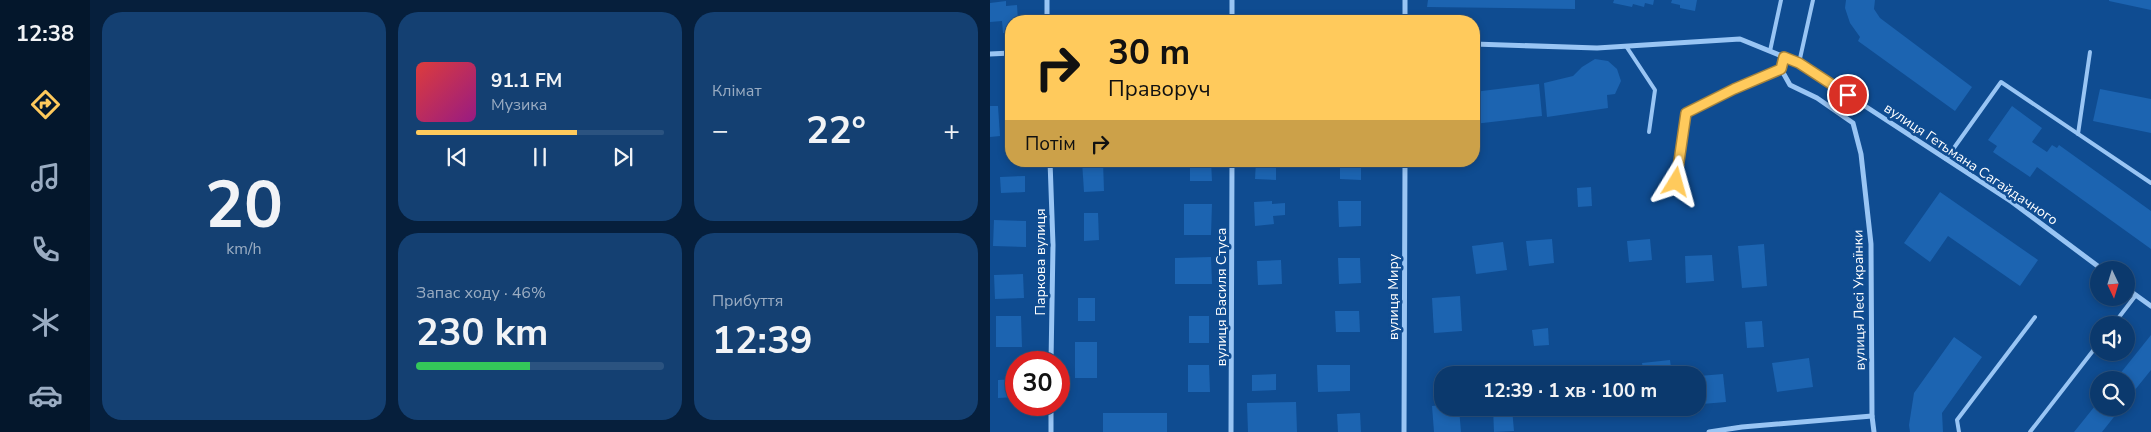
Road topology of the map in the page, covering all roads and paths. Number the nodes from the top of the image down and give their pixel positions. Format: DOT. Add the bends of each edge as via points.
graph roads {
  1 [pos="1047,0"];
  2 [pos="1232,0"];
  3 [pos="1405,0"];
  4 [pos="1780,0"];
  5 [pos="1813,0"];
  6 [pos="1047,15"];
  7 [pos="1232,15"];
  8 [pos="1405,15"];
  9 [pos="1480,44"];
  10 [pos="1626,46"];
  11 [pos="1770,51"];
  12 [pos="2090,52"];
  13 [pos="1005,53"];
  14 [pos="990,54"];
  15 [pos="1784,57"];
  16 [pos="1799,63"];
  17 [pos="1781,69"];
  18 [pos="1650,132"];
  19 [pos="2078,134"];
  20 [pos="1946,159"];
  21 [pos="1050,167"];
  22 [pos="1232,167"];
  23 [pos="1404,167"];
  24 [pos="1676,182"];
  25 [pos="2151,184"];
  26 [pos="2091,261"];
  27 [pos="2136,295"];
  28 [pos="2151,306"];
  29 [pos="2120,316"];
  30 [pos="2035,317"];
  31 [pos="1051,351"];
  32 [pos="2090,355"];
  33 [pos="1051,416"];
  34 [pos="1872,416"];
  35 [pos="1051,432"];
  36 [pos="1231,432"];
  37 [pos="1404,432"];
  38 [pos="1709,432"];
  39 [pos="1874,432"];
  40 [pos="1959,432"];
  41 [pos="2030,432"];
  1 -- 6 [label="street"];
  2 -- 7 [label="street"];
  3 -- 8 [label="street"];
  4 -- 11 [label="lane"];
  5 -- 16 [label="lane"];
  9 -- 10 [label="street, вулиця Гетьмана Сагайдачного"];
  10 -- 11 [label="street, вулиця Гетьмана Сагайдачного" via="1740,40"];
  10 -- 18 [label="lane" via="1655,90"];
  11 -- 15 [label="street, вулиця Гетьмана Сагайдачного"];
  12 -- 19 [label="lane"];
  13 -- 14 [label="street"];
  15 -- 16 [label="street, вулиця Гетьмана Сагайдачного"];
  15 -- 17 [label="street"];
  16 -- 20 [label="street, вулиця Гетьмана Сагайдачного"];
  17 -- 24 [label="street" via="1686,113"];
  17 -- 34 [label="street, вулиця Лесі Українки" via="1790,85 1817,98 1853,123 1861,154 1871,244"];
  19 -- 20 [label="lane" via="2002,82"];
  19 -- 25 [label="lane"];
  20 -- 26 [label="street, вулиця Гетьмана Сагайдачного" via="2012,202"];
  21 -- 31 [label="street, Паркова вулиця"];
  22 -- 36 [label="street, вулиця Василя Стуса"];
  23 -- 37 [label="street, вулиця Миру"];
  27 -- 28 [label="street"];
  27 -- 29 [label="lane"];
  30 -- 40 [label="lane" via="1958,420"];
  32 -- 41 [label="lane"];
  33 -- 35 [label="street"];
  34 -- 38 [label="street"];
  34 -- 39 [label="street, вулиця Лесі Українки"];
}
